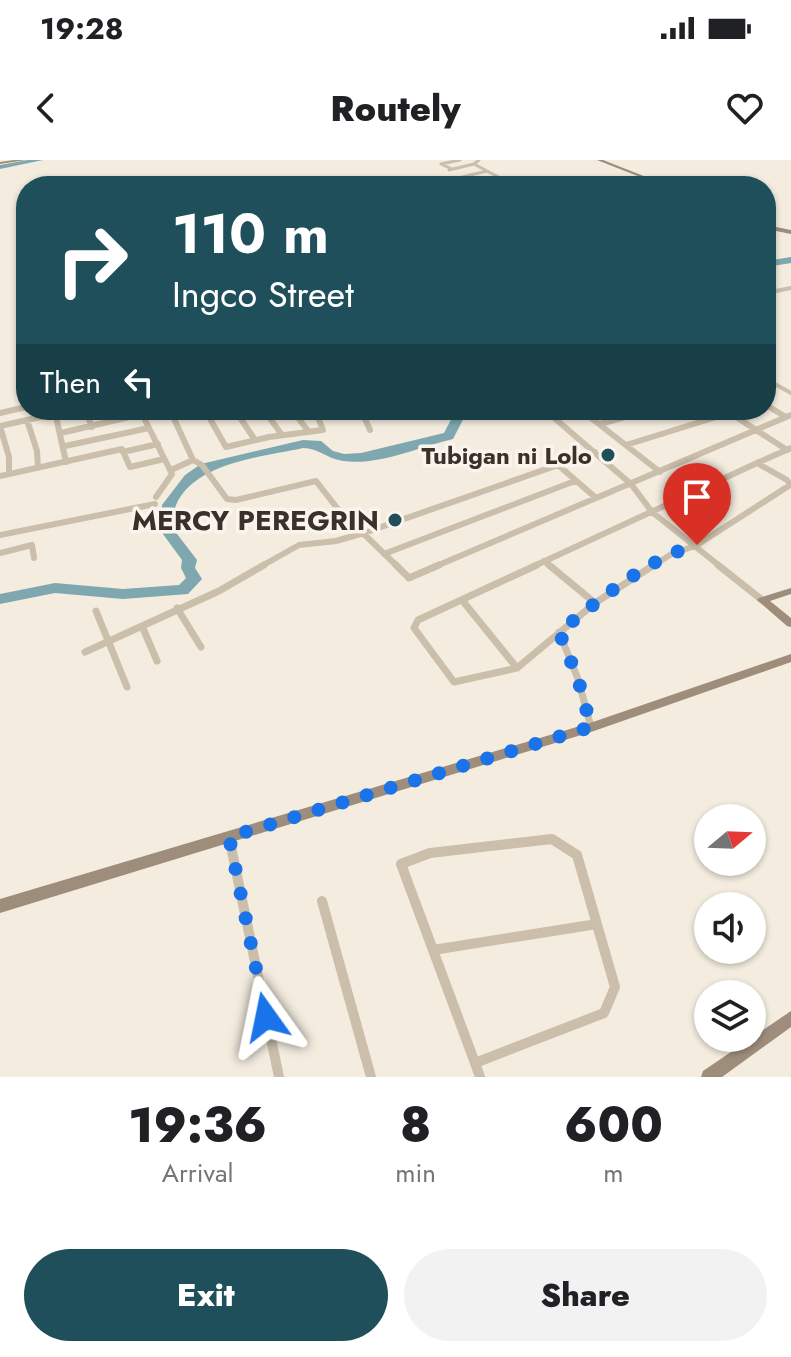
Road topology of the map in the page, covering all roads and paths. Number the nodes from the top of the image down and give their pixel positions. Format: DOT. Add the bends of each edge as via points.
graph roads {
  1 [pos="24,160"];
  2 [pos="460,160"];
  3 [pos="479,160"];
  4 [pos="599,160"];
  5 [pos="0,163"];
  6 [pos="474,164"];
  7 [pos="452,169"];
  8 [pos="445,171"];
  9 [pos="487,171"];
  10 [pos="466,176"];
  11 [pos="496,176"];
  12 [pos="641,176"];
  13 [pos="791,288"];
  14 [pos="776,291"];
  15 [pos="788,416"];
  16 [pos="27,420"];
  17 [pos="57,420"];
  18 [pos="89,420"];
  19 [pos="119,420"];
  20 [pos="145,420"];
  21 [pos="175,420"];
  22 [pos="211,420"];
  23 [pos="242,420"];
  24 [pos="271,420"];
  25 [pos="300,420"];
  26 [pos="319,420"];
  27 [pos="366,420"];
  28 [pos="557,420"];
  29 [pos="595,420"];
  30 [pos="614,420"];
  31 [pos="700,420"];
  32 [pos="741,420"];
  33 [pos="600,424"];
  34 [pos="0,426"];
  35 [pos="92,427"];
  36 [pos="149,428"];
  37 [pos="755,429"];
  38 [pos="370,430"];
  39 [pos="309,432"];
  40 [pos="61,433"];
  41 [pos="282,435"];
  42 [pos="2,440"];
  43 [pos="255,440"];
  44 [pos="158,444"];
  45 [pos="626,445"];
  46 [pos="65,446"];
  47 [pos="790,450"];
  48 [pos="123,452"];
  49 [pos="595,452"];
  50 [pos="164,459"];
  51 [pos="193,460"];
  52 [pos="66,462"];
  53 [pos="757,463"];
  54 [pos="557,464"];
  55 [pos="38,468"];
  56 [pos="171,470"];
  57 [pos="660,472"];
  58 [pos="9,474"];
  59 [pos="0,476"];
  60 [pos="575,481"];
  61 [pos="631,484"];
  62 [pos="596,498"];
  63 [pos="652,512"];
  64 [pos="30,529"];
  65 [pos="364,533"];
  66 [pos="0,535"];
  67 [pos="32,545"];
  68 [pos="697,545"];
  69 [pos="0,553"];
  70 [pos="384,554"];
  71 [pos="34,558"];
  72 [pos="544,561"];
  73 [pos="791,591"];
  74 [pos="462,600"];
  75 [pos="762,600"];
  76 [pos="595,603"];
  77 [pos="177,608"];
  78 [pos="96,611"];
  79 [pos="791,623"];
  80 [pos="142,626"];
  81 [pos="559,632"];
  82 [pos="108,644"];
  83 [pos="201,647"];
  84 [pos="85,652"];
  85 [pos="791,658"];
  86 [pos="157,661"];
  87 [pos="517,668"];
  88 [pos="127,687"];
  89 [pos="591,727"];
  90 [pos="229,837"];
  91 [pos="322,901"];
  92 [pos="0,906"];
  93 [pos="597,924"];
  94 [pos="433,950"];
  95 [pos="791,1018"];
  96 [pos="475,1063"];
  97 [pos="279,1077"];
  98 [pos="371,1077"];
  99 [pos="480,1077"];
  100 [pos="709,1077"];
  1 -- 5 [label="street"];
  2 -- 7 [label="street" via="441,164"];
  3 -- 6 [label="street"];
  4 -- 12 [label="street"];
  6 -- 7 [label="street"];
  6 -- 9 [label="street"];
  7 -- 8 [label="street"];
  9 -- 10 [label="street"];
  9 -- 11 [label="street"];
  13 -- 14 [label="street"];
  15 -- 37 [label="street"];
  16 -- 34 [label="street"];
  16 -- 55 [label="street"];
  17 -- 40 [label="street"];
  18 -- 35 [label="street"];
  19 -- 35 [label="street"];
  20 -- 36 [label="street"];
  21 -- 51 [label="street"];
  22 -- 43 [label="street" via="226,447"];
  23 -- 43 [label="street"];
  24 -- 41 [label="street"];
  25 -- 39 [label="street"];
  26 -- 39 [label="street" via="323,430"];
  27 -- 38 [label="street"];
  28 -- 49 [label="street"];
  29 -- 33 [label="street"];
  30 -- 33 [label="street"];
  31 -- 45 [label="street"];
  32 -- 37 [label="street"];
  33 -- 45 [label="street"];
  34 -- 42 [label="street"];
  35 -- 40 [label="street"];
  36 -- 44 [label="street"];
  36 -- 46 [label="street"];
  37 -- 47 [label="street"];
  37 -- 57 [label="street"];
  39 -- 41 [label="street"];
  40 -- 46 [label="street"];
  41 -- 43 [label="street"];
  42 -- 58 [label="street"];
  44 -- 48 [label="street"];
  44 -- 50 [label="street"];
  45 -- 57 [label="street"];
  46 -- 52 [label="street"];
  47 -- 53 [label="street"];
  48 -- 50 [label="street" via="130,467"];
  48 -- 52 [label="street"];
  49 -- 54 [label="street"];
  49 -- 61 [label="street"];
  50 -- 56 [label="street"];
  51 -- 56 [label="street"];
  51 -- 65 [label="street" via="231,500 316,481"];
  52 -- 55 [label="street"];
  53 -- 63 [label="street"];
  53 -- 68 [label="street" via="790,485"];
  54 -- 60 [label="street"];
  54 -- 65 [label="street"];
  55 -- 58 [label="street"];
  56 -- 64 [label="street" via="155,500"];
  57 -- 61 [label="street"];
  58 -- 59 [label="street"];
  60 -- 62 [label="street"];
  60 -- 70 [label="street"];
  61 -- 62 [label="street"];
  61 -- 63 [label="street"];
  62 -- 70 [label="street" via="409,578"];
  63 -- 68 [label="street"];
  63 -- 72 [label="street"];
  64 -- 66 [label="street"];
  64 -- 67 [label="street"];
  65 -- 70 [label="street"];
  65 -- 77 [label="street" via="299,545"];
  67 -- 69 [label="street"];
  67 -- 71 [label="street"];
  68 -- 75 [label="street"];
  68 -- 76 [label="street" via="670,555"];
  72 -- 74 [label="street"];
  72 -- 76 [label="street"];
  73 -- 75 [label="street"];
  74 -- 87 [label="street"];
  74 -- 87 [label="street" via="414,623 449,679 461,683"];
  75 -- 79 [label="street"];
  76 -- 81 [label="street"];
  77 -- 80 [label="street"];
  77 -- 83 [label="street"];
  78 -- 82 [label="street"];
  80 -- 82 [label="street"];
  80 -- 86 [label="street"];
  81 -- 87 [label="street"];
  81 -- 89 [label="street"];
  82 -- 84 [label="street"];
  82 -- 88 [label="street"];
  85 -- 89 [label="street"];
  89 -- 90 [label="street"];
  90 -- 92 [label="street"];
  90 -- 97 [label="street"];
  91 -- 98 [label="street"];
  93 -- 94 [label="street"];
  93 -- 94 [label="street" via="577,855 552,839 430,853 401,864"];
  93 -- 96 [label="street" via="615,987 604,1013"];
  94 -- 96 [label="street"];
  95 -- 100 [label="street"];
  96 -- 99 [label="street"];
}
